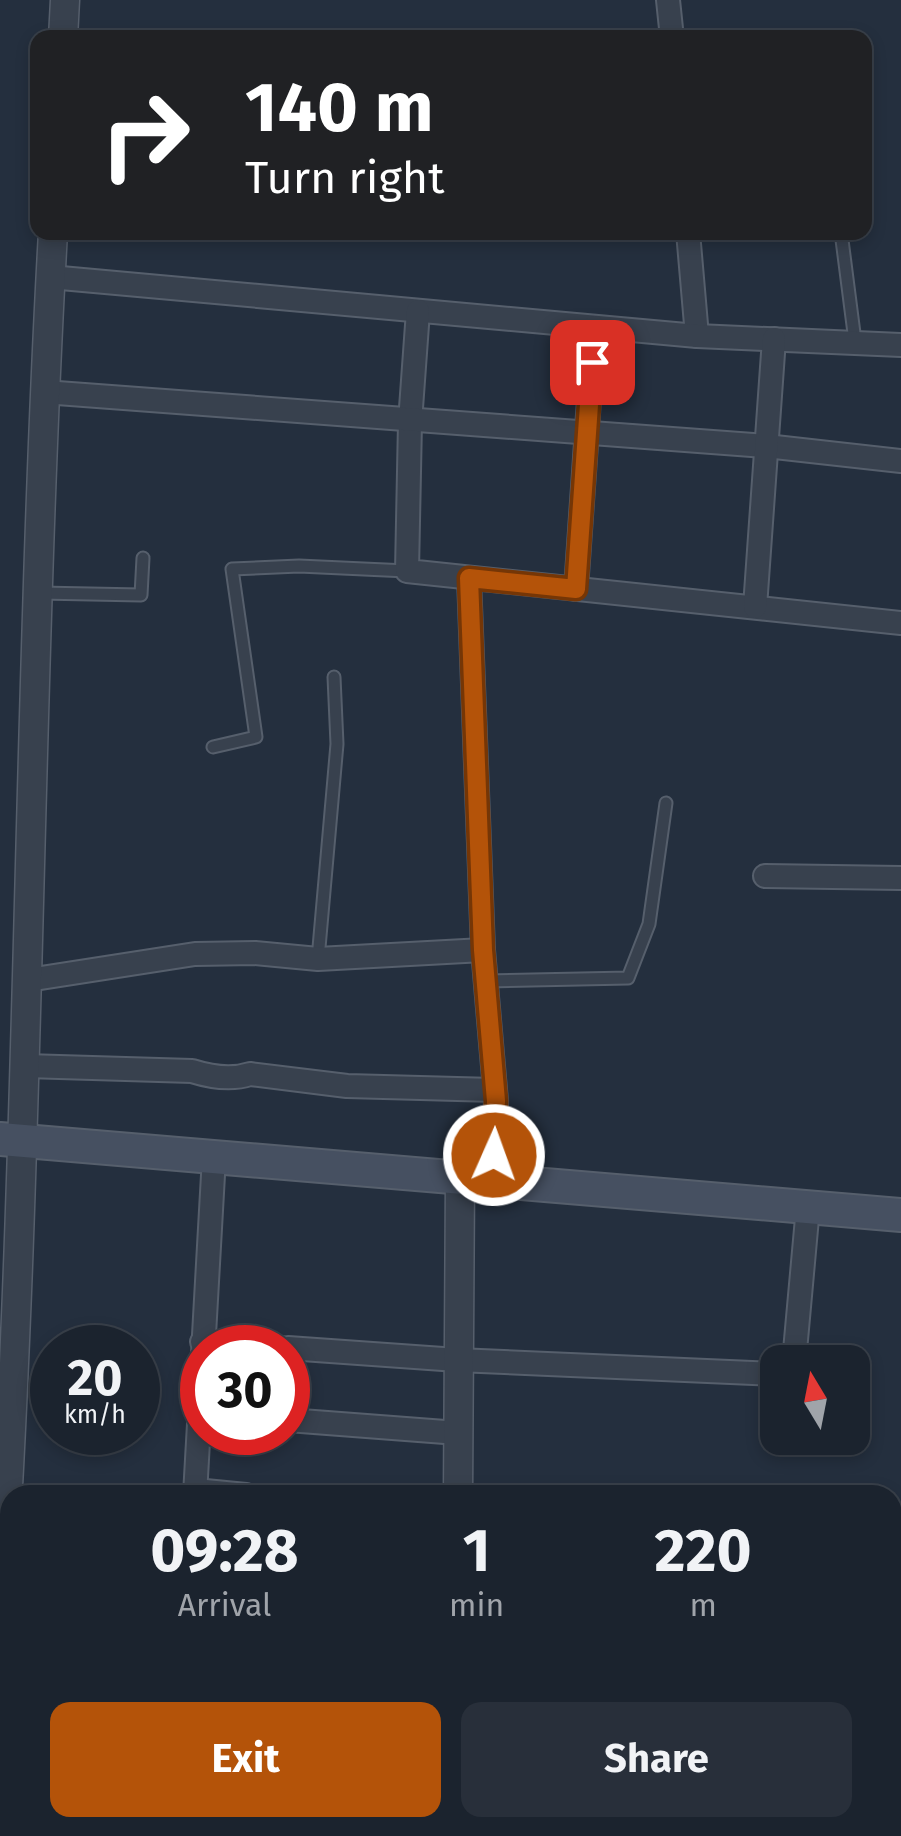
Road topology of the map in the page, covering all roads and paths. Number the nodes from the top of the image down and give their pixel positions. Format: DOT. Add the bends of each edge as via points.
graph roads {
  1 [pos="65,0"];
  2 [pos="668,0"];
  3 [pos="63,30"];
  4 [pos="671,30"];
  5 [pos="52,240"];
  6 [pos="689,240"];
  7 [pos="841,240"];
  8 [pos="50,278"];
  9 [pos="418,311"];
  10 [pos="594,327"];
  11 [pos="697,336"];
  12 [pos="774,339"];
  13 [pos="855,341"];
  14 [pos="901,345"];
  15 [pos="44,392"];
  16 [pos="410,422"];
  17 [pos="588,432"];
  18 [pos="766,446"];
  19 [pos="901,460"];
  20 [pos="143,558"];
  21 [pos="406,571"];
  22 [pos="469,578"];
  23 [pos="576,589"];
  24 [pos="36,593"];
  25 [pos="754,608"];
  26 [pos="901,623"];
  27 [pos="334,677"];
  28 [pos="213,747"];
  29 [pos="666,803"];
  30 [pos="766,876"];
  31 [pos="901,878"];
  32 [pos="483,950"];
  33 [pos="318,959"];
  34 [pos="28,980"];
  35 [pos="487,980"];
  36 [pos="26,1066"];
  37 [pos="494,1090"];
  38 [pos="12,1140"];
  39 [pos="214,1157"];
  40 [pos="476,1180"];
  41 [pos="808,1207"];
  42 [pos="901,1214"];
  43 [pos="203,1325"];
  44 [pos="796,1345"];
  45 [pos="310,1350"];
  46 [pos="457,1360"];
  47 [pos="760,1373"];
  48 [pos="310,1422"];
  49 [pos="458,1432"];
  50 [pos="198,1455"];
  51 [pos="4,1485"];
  52 [pos="196,1485"];
  53 [pos="458,1485"];
  1 -- 3 [label="street"];
  2 -- 4 [label="street"];
  5 -- 8 [label="street"];
  6 -- 11 [label="street"];
  7 -- 13 [label="lane"];
  8 -- 9 [label="street"];
  8 -- 15 [label="street"];
  9 -- 10 [label="street"];
  9 -- 16 [label="street"];
  10 -- 11 [label="street"];
  10 -- 17 [label="street"];
  11 -- 12 [label="street"];
  12 -- 13 [label="street"];
  12 -- 18 [label="street"];
  13 -- 14 [label="street"];
  15 -- 16 [label="street"];
  15 -- 24 [label="street"];
  16 -- 17 [label="street"];
  16 -- 21 [label="street"];
  17 -- 18 [label="street"];
  17 -- 23 [label="street"];
  18 -- 19 [label="street"];
  18 -- 25 [label="street"];
  20 -- 24 [label="lane" via="142,596"];
  21 -- 22 [label="street"];
  21 -- 28 [label="lane" via="232,569 256,737"];
  22 -- 23 [label="street"];
  22 -- 32 [label="street"];
  23 -- 25 [label="street"];
  24 -- 34 [label="street"];
  25 -- 26 [label="street"];
  27 -- 33 [label="lane" via="337,744"];
  29 -- 35 [label="lane" via="649,924 628,978"];
  30 -- 31 [label="street"];
  32 -- 33 [label="street"];
  32 -- 35 [label="street"];
  33 -- 34 [label="street" via="195,954"];
  34 -- 36 [label="street"];
  35 -- 37 [label="street"];
  36 -- 37 [label="street"];
  36 -- 38 [label="street"];
  37 -- 40 [label="street"];
  38 -- 39 [label="main road"];
  38 -- 51 [label="street"];
  39 -- 40 [label="main road"];
  39 -- 43 [label="street"];
  40 -- 41 [label="main road"];
  40 -- 46 [label="street"];
  41 -- 42 [label="main road"];
  41 -- 44 [label="street"];
  45 -- 46 [label="street"];
  46 -- 47 [label="street"];
  46 -- 49 [label="street"];
  48 -- 49 [label="street"];
  49 -- 53 [label="street"];
  50 -- 52 [label="street"];
}
